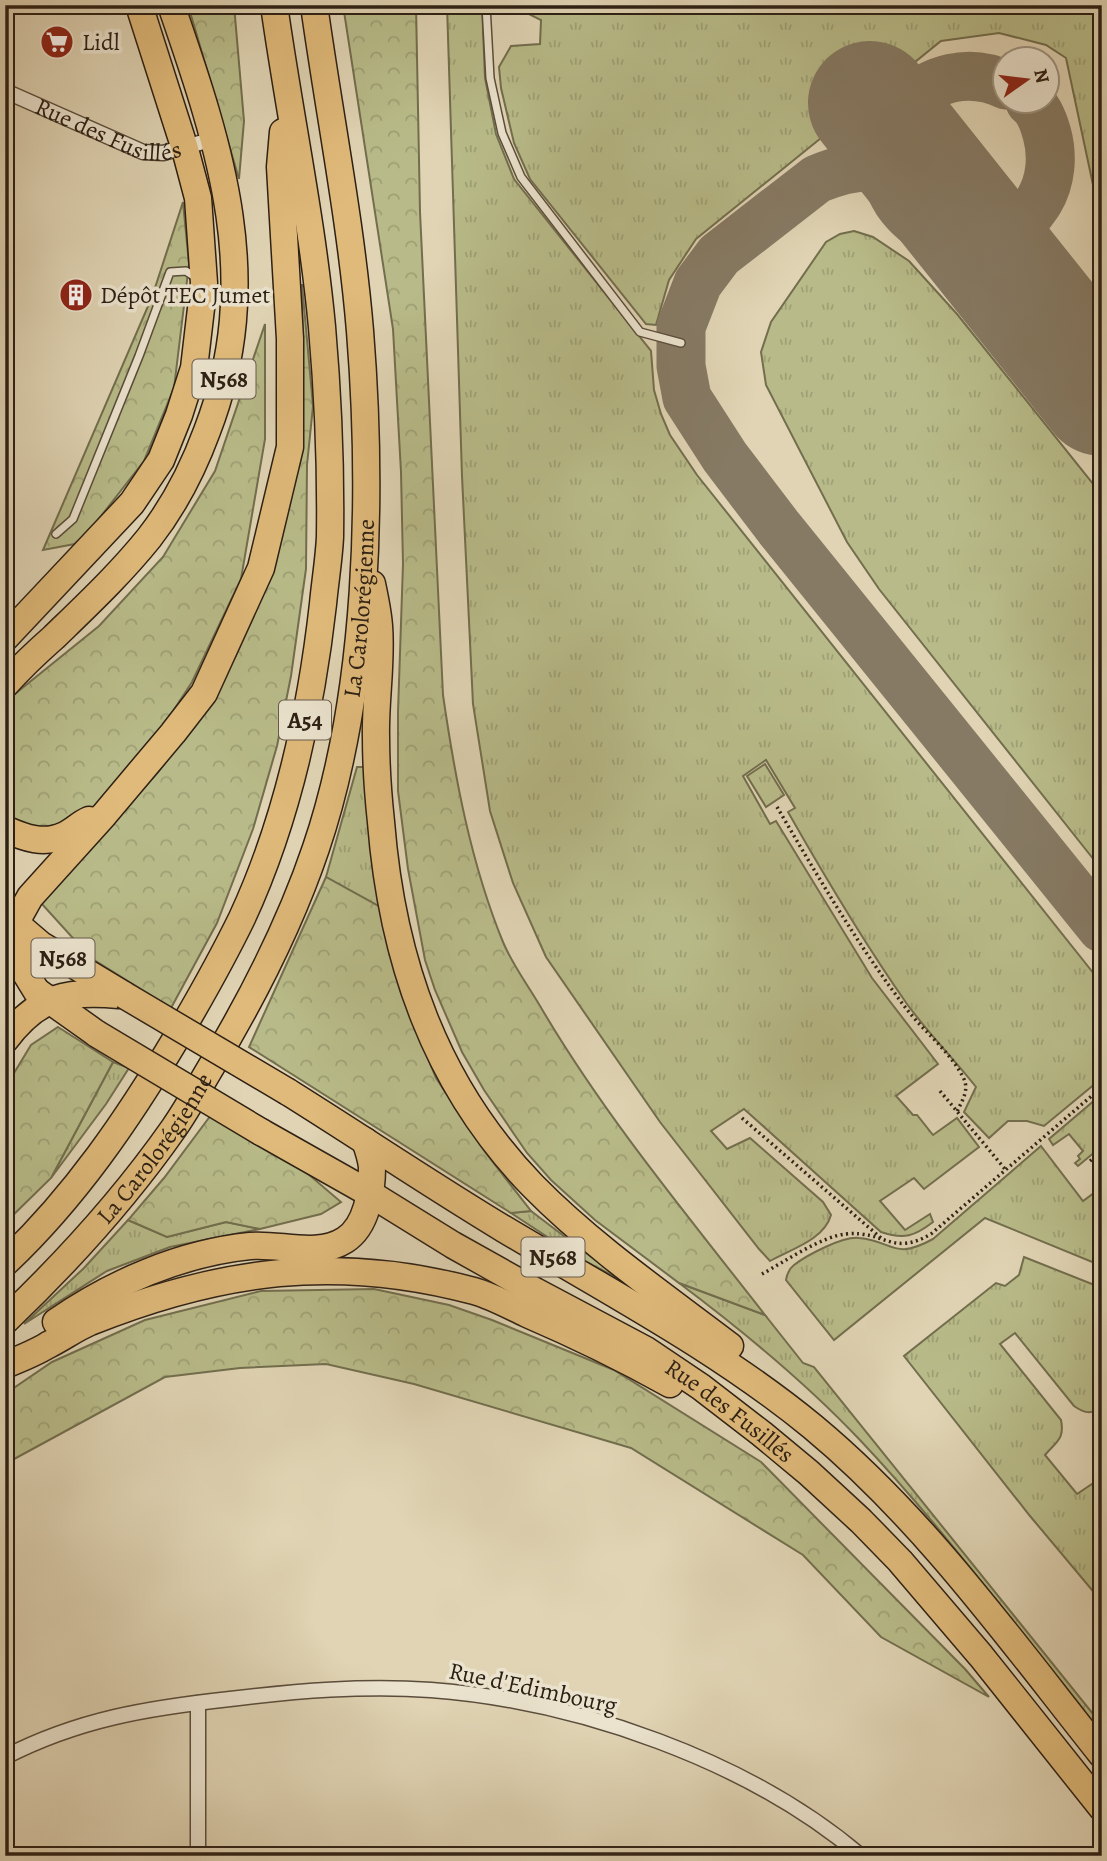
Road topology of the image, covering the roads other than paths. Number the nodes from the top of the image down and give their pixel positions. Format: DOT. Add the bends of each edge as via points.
graph roads {
  1 [pos="139,5"];
  2 [pos="171,5"];
  3 [pos="274,5"];
  4 [pos="314,5"];
  5 [pos="486,5"];
  6 [pos="5,91"];
  7 [pos="287,96"];
  8 [pos="214,139"];
  9 [pos="185,149"];
  10 [pos="220,282"];
  11 [pos="681,343"];
  12 [pos="56,534"];
  13 [pos="365,540"];
  14 [pos="5,638"];
  15 [pos="5,685"];
  16 [pos="104,815"];
  17 [pos="5,830"];
  18 [pos="10,919"];
  19 [pos="5,969"];
  20 [pos="124,995"];
  21 [pos="43,996"];
  22 [pos="5,1040"];
  23 [pos="365,1141"];
  24 [pos="369,1193"];
  25 [pos="5,1263"];
  26 [pos="5,1321"];
  27 [pos="5,1365"];
  28 [pos="814,1428"];
  29 [pos="762,1434"];
  30 [pos="198,1703"];
  31 [pos="1102,1755"];
  32 [pos="5,1757"];
  33 [pos="1102,1808"];
  34 [pos="198,1856"];
  35 [pos="861,1856"];
  1 -- 9 [label="highway, N568"];
  2 -- 8 [label="highway, N568"];
  3 -- 7 [label="highway, La Carolorégienne / A54"];
  4 -- 13 [label="highway, La Carolorégienne / A54" via="360,328"];
  5 -- 11 [label="lane" via="490,78 502,133 521,177 639,332"];
  6 -- 9 [label="street, Rue des Fusillés" via="143,152"];
  7 -- 16 [label="highway" via="280,167 290,339 289,447 261,568 204,693"];
  7 -- 25 [label="highway, La Carolorégienne / A54" via="322,328 330,539 316,662 298,751 243,916 203,993 135,1107 86,1176"];
  8 -- 9 [label="street, Rue des Fusillés"];
  8 -- 10 [label="highway, N568" via="227,195"];
  9 -- 10 [label="highway, N568"];
  10 -- 12 [label="lane" via="186,271 170,272 73,519"];
  10 -- 14 [label="highway, N568" via="180,415 161,460 132,503"];
  10 -- 15 [label="highway, N568" via="230,350 218,404 181,488 120,573"];
  13 -- 26 [label="highway, La Carolorégienne / A54" via="356,664 340,758 317,846 284,931 242,1016 175,1127 55,1273"];
  13 -- 28 [label="highway" via="379,626 376,736 392,907 430,1035 457,1089 532,1185 615,1259 735,1350"];
  16 -- 17 [label="highway" via="49,840 29,840"];
  16 -- 18 [label="highway"];
  18 -- 20 [label="highway, N568" via="41,945"];
  18 -- 21 [label="highway" via="26,974"];
  19 -- 21 [label="highway, N568"];
  20 -- 21 [label="highway"];
  20 -- 23 [label="highway, Rue des Fusillés / N568, bridge"];
  21 -- 22 [label="highway"];
  21 -- 24 [label="highway, Rue des Fusillés / N568, bridge" via="97,1034"];
  23 -- 24 [label="highway" via="372,1165"];
  23 -- 28 [label="highway, Rue des Fusillés / N568" via="713,1353"];
  24 -- 27 [label="highway" via="356,1230 336,1245 252,1246 169,1264 64,1316"];
  24 -- 29 [label="highway, Rue des Fusillés / N568" via="453,1245 646,1349"];
  27 -- 29 [label="highway" via="87,1323 209,1283 310,1270 354,1272 476,1291 582,1338"];
  28 -- 31 [label="highway, Rue des Fusillés / N568" via="927,1540"];
  29 -- 33 [label="highway, Rue des Fusillés / N568" via="900,1561"];
  30 -- 32 [label="street, Rue d'Edimbourg" via="90,1722"];
  30 -- 34 [label="street"];
  30 -- 35 [label="street, Rue d'Edimbourg" via="380,1688 482,1695 567,1713 704,1760 803,1814"];
}
